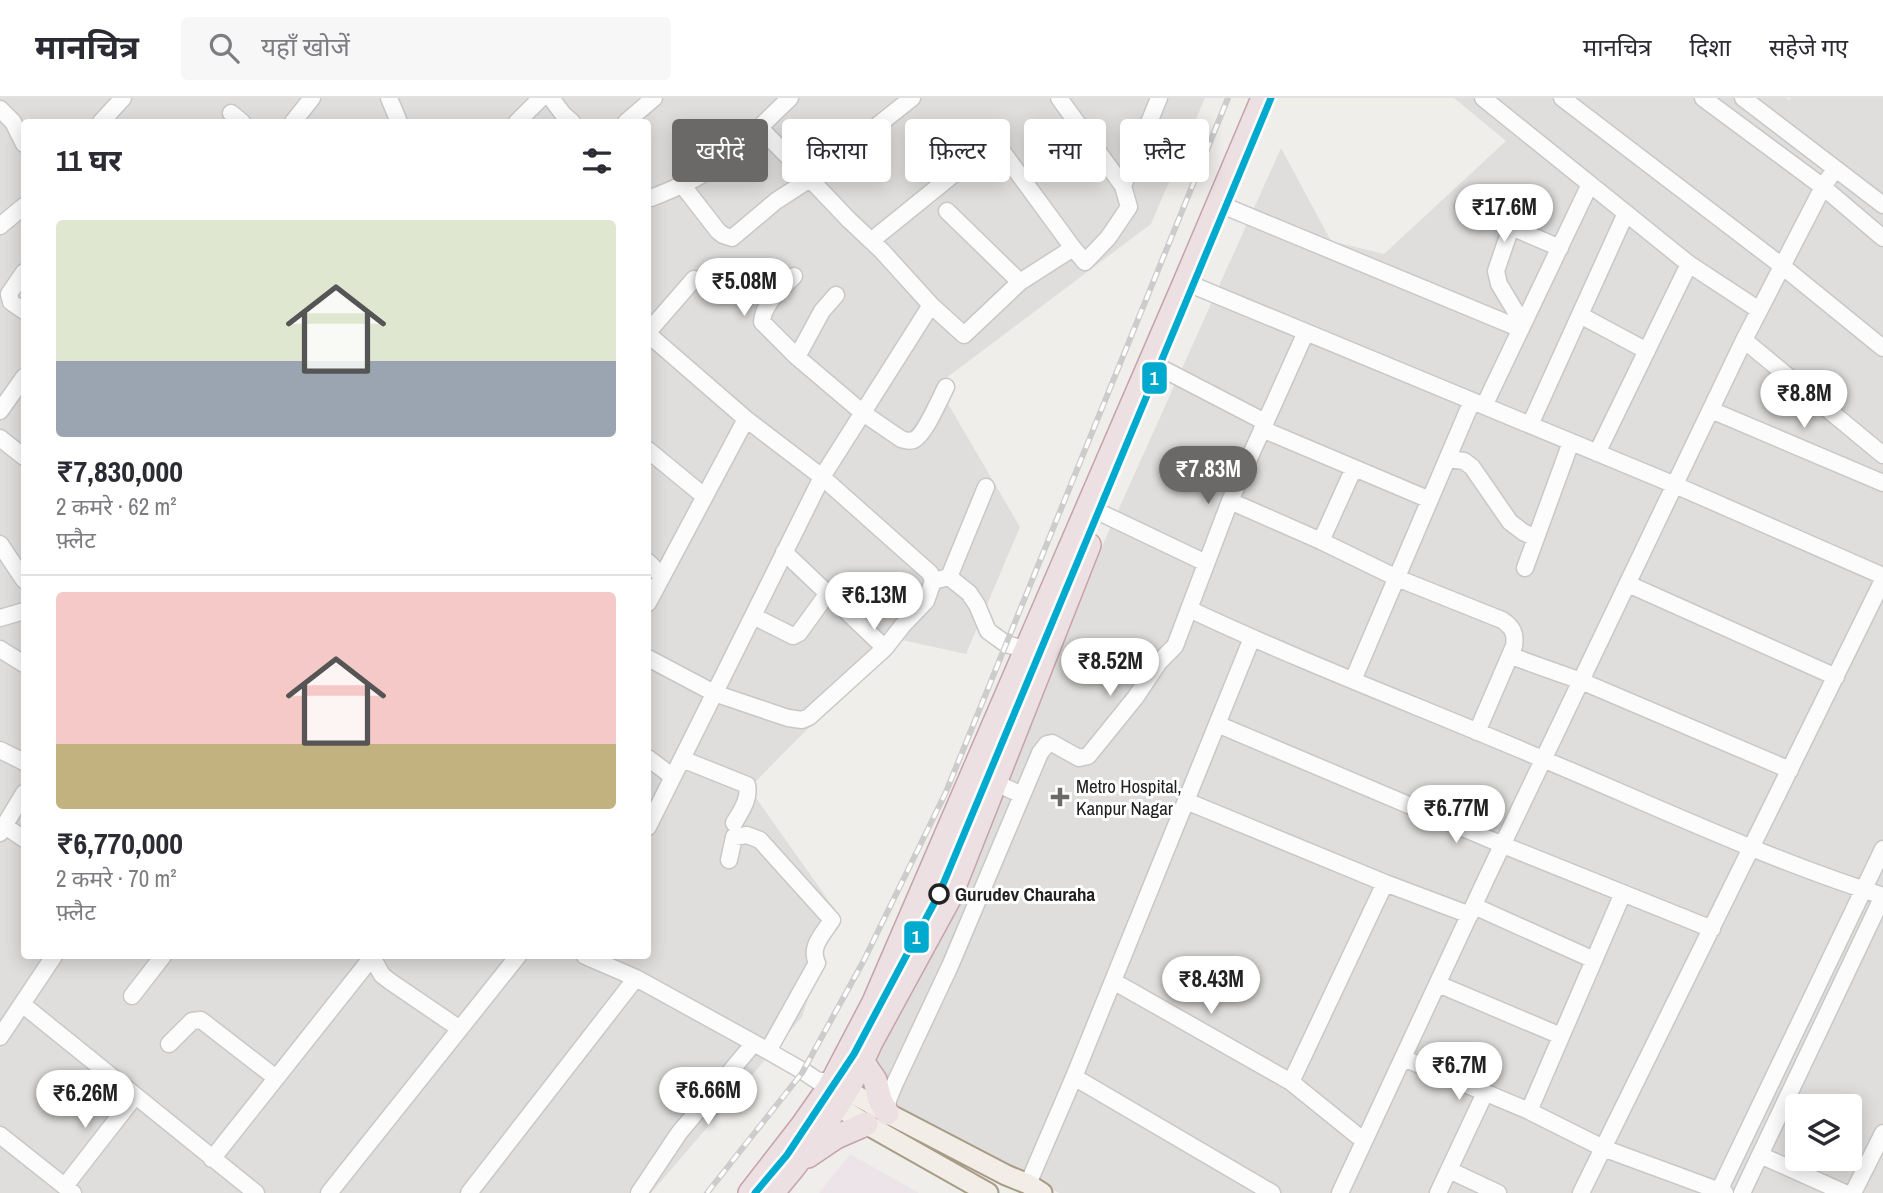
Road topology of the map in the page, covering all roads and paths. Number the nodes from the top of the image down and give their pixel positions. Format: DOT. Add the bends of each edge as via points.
graph roads {
  1 [pos="312,98"];
  2 [pos="389,98"];
  3 [pos="541,98"];
  4 [pos="551,98"];
  5 [pos="654,98"];
  6 [pos="790,98"];
  7 [pos="912,98"];
  8 [pos="1059,98"];
  9 [pos="1159,98"];
  10 [pos="1263,98"];
  11 [pos="1277,98"];
  12 [pos="1483,98"];
  13 [pos="1562,98"];
  14 [pos="1703,98"];
  15 [pos="1743,98"];
  16 [pos="118,104"];
  17 [pos="0,109"];
  18 [pos="104,119"];
  19 [pos="295,119"];
  20 [pos="397,119"];
  21 [pos="520,119"];
  22 [pos="562,119"];
  23 [pos="630,119"];
  24 [pos="768,119"];
  25 [pos="886,119"];
  26 [pos="768,136"];
  27 [pos="21,138"];
  28 [pos="782,150"];
  29 [pos="1835,169"];
  30 [pos="690,182"];
  31 [pos="805,182"];
  32 [pos="813,182"];
  33 [pos="1590,184"];
  34 [pos="683,186"];
  35 [pos="1123,186"];
  36 [pos="1823,187"];
  37 [pos="651,197"];
  38 [pos="1883,205"];
  39 [pos="1463,206"];
  40 [pos="21,208"];
  41 [pos="1229,208"];
  42 [pos="947,211"];
  43 [pos="1626,213"];
  44 [pos="0,226"];
  45 [pos="1511,227"];
  46 [pos="1883,238"];
  47 [pos="871,241"];
  48 [pos="1073,247"];
  49 [pos="1560,248"];
  50 [pos="1689,264"];
  51 [pos="1782,266"];
  52 [pos="21,276"];
  53 [pos="794,276"];
  54 [pos="694,279"];
  55 [pos="1020,282"];
  56 [pos="1190,284"];
  57 [pos="836,296"];
  58 [pos="931,305"];
  59 [pos="21,309"];
  60 [pos="1759,310"];
  61 [pos="1580,315"];
  62 [pos="1522,326"];
  63 [pos="651,329"];
  64 [pos="1306,332"];
  65 [pos="651,336"];
  66 [pos="1744,340"];
  67 [pos="1883,348"];
  68 [pos="1647,351"];
  69 [pos="797,357"];
  70 [pos="1161,368"];
  71 [pos="21,380"];
  72 [pos="946,387"];
  73 [pos="1478,403"];
  74 [pos="0,411"];
  75 [pos="1711,411"];
  76 [pos="863,413"];
  77 [pos="746,419"];
  78 [pos="1530,425"];
  79 [pos="1264,426"];
  80 [pos="0,438"];
  81 [pos="1571,442"];
  82 [pos="651,452"];
  83 [pos="1597,453"];
  84 [pos="1883,454"];
  85 [pos="21,455"];
  86 [pos="1448,458"];
  87 [pos="1354,468"];
  88 [pos="822,477"];
  89 [pos="1883,483"];
  90 [pos="1675,485"];
  91 [pos="986,487"];
  92 [pos="705,496"];
  93 [pos="1430,500"];
  94 [pos="1230,501"];
  95 [pos="1101,513"];
  96 [pos="1536,538"];
  97 [pos="1321,541"];
  98 [pos="0,544"];
  99 [pos="784,552"];
  100 [pos="1206,563"];
  101 [pos="651,565"];
  102 [pos="1525,568"];
  103 [pos="21,576"];
  104 [pos="662,576"];
  105 [pos="1397,578"];
  106 [pos="1883,578"];
  107 [pos="941,579"];
  108 [pos="1628,584"];
  109 [pos="828,593"];
  110 [pos="651,597"];
  111 [pos="1189,609"];
  112 [pos="21,612"];
  113 [pos="753,615"];
  114 [pos="0,618"];
  115 [pos="1252,638"];
  116 [pos="885,648"];
  117 [pos="0,649"];
  118 [pos="1027,650"];
  119 [pos="1511,656"];
  120 [pos="651,660"];
  121 [pos="21,662"];
  122 [pos="1836,677"];
  123 [pos="1353,680"];
  124 [pos="1581,681"];
  125 [pos="715,693"];
  126 [pos="1217,724"];
  127 [pos="1477,732"];
  128 [pos="0,750"];
  129 [pos="682,759"];
  130 [pos="1544,759"];
  131 [pos="21,760"];
  132 [pos="651,760"];
  133 [pos="1790,770"];
  134 [pos="673,777"];
  135 [pos="984,778"];
  136 [pos="1022,795"];
  137 [pos="21,798"];
  138 [pos="1186,801"];
  139 [pos="651,821"];
  140 [pos="734,823"];
  141 [pos="2,829"];
  142 [pos="21,838"];
  143 [pos="1503,845"];
  144 [pos="1751,849"];
  145 [pos="1883,849"];
  146 [pos="729,859"];
  147 [pos="1385,883"];
  148 [pos="1863,890"];
  149 [pos="1623,893"];
  150 [pos="1883,896"];
  151 [pos="1472,910"];
  152 [pos="1712,929"];
  153 [pos="52,959"];
  154 [pos="161,959"];
  155 [pos="370,959"];
  156 [pos="374,959"];
  157 [pos="516,959"];
  158 [pos="592,959"];
  159 [pos="1594,960"];
  160 [pos="636,978"];
  161 [pos="1113,981"];
  162 [pos="1438,984"];
  163 [pos="132,996"];
  164 [pos="22,1004"];
  165 [pos="460,1029"];
  166 [pos="1561,1036"];
  167 [pos="0,1037"];
  168 [pos="169,1044"];
  169 [pos="761,1047"];
  170 [pos="1403,1058"];
  171 [pos="862,1061"];
  172 [pos="1074,1077"];
  173 [pos="276,1078"];
  174 [pos="1291,1082"];
  175 [pos="831,1091"];
  176 [pos="1485,1093"];
  177 [pos="135,1096"];
  178 [pos="1529,1111"];
  179 [pos="887,1113"];
  180 [pos="866,1124"];
  181 [pos="0,1135"];
  182 [pos="1883,1135"];
  183 [pos="1364,1141"];
  184 [pos="1604,1148"];
  185 [pos="1760,1154"];
  186 [pos="212,1159"];
  187 [pos="1449,1170"];
  188 [pos="789,1173"];
  189 [pos="1035,1189"];
  190 [pos="69,1190"];
  191 [pos="1720,1192"];
  192 [pos="256,1193"];
  193 [pos="329,1193"];
  194 [pos="468,1193"];
  195 [pos="639,1193"];
  196 [pos="750,1193"];
  197 [pos="772,1193"];
  198 [pos="988,1193"];
  199 [pos="1272,1193"];
  200 [pos="1340,1193"];
  201 [pos="1438,1193"];
  202 [pos="1498,1193"];
  203 [pos="1581,1193"];
  204 [pos="1742,1193"];
  205 [pos="1845,1193"];
  206 [pos="1853,1193"];
  1 -- 19 [label="street"];
  2 -- 20 [label="street"];
  3 -- 21 [label="street"];
  4 -- 22 [label="street"];
  5 -- 23 [label="street"];
  6 -- 24 [label="street"];
  7 -- 25 [label="street"];
  8 -- 35 [label="street"];
  9 -- 35 [label="street"];
  10 -- 56 [label="highway"];
  11 -- 41 [label="highway"];
  12 -- 33 [label="street"];
  13 -- 51 [label="street"];
  14 -- 36 [label="street"];
  15 -- 29 [label="street"];
  16 -- 18 [label="street"];
  17 -- 27 [label="street"];
  26 -- 28 [label="street"];
  29 -- 36 [label="street"];
  29 -- 38 [label="street"];
  30 -- 34 [label="street"];
  31 -- 34 [label="street" via="732,238 718,231"];
  32 -- 47 [label="street"];
  33 -- 43 [label="street"];
  33 -- 49 [label="street"];
  34 -- 37 [label="street"];
  35 -- 48 [label="street" via="1129,207 1108,237 1085,262"];
  36 -- 46 [label="street"];
  36 -- 51 [label="street"];
  39 -- 45 [label="street"];
  40 -- 44 [label="street"];
  41 -- 56 [label="highway"];
  41 -- 62 [label="street"];
  42 -- 55 [label="street"];
  43 -- 50 [label="street"];
  43 -- 61 [label="street"];
  45 -- 49 [label="street"];
  45 -- 62 [label="street" via="1496,276"];
  47 -- 48 [label="street" via="996,143"];
  47 -- 58 [label="street"];
  48 -- 55 [label="street"];
  49 -- 62 [label="street"];
  50 -- 60 [label="street"];
  50 -- 68 [label="street"];
  51 -- 60 [label="street"];
  51 -- 67 [label="street"];
  52 -- 59 [label="street" via="9,294"];
  53 -- 69 [label="street" via="766,306 762,321"];
  54 -- 63 [label="street"];
  55 -- 58 [label="street" via="964,335"];
  56 -- 64 [label="street"];
  56 -- 70 [label="highway"];
  56 -- 118 [label="highway"];
  57 -- 69 [label="street" via="822,311"];
  58 -- 76 [label="street"];
  60 -- 66 [label="street"];
  61 -- 68 [label="street"];
  61 -- 78 [label="street"];
  62 -- 73 [label="street"];
  64 -- 73 [label="street"];
  64 -- 79 [label="street"];
  65 -- 77 [label="street"];
  66 -- 75 [label="street"];
  66 -- 84 [label="street"];
  68 -- 83 [label="street"];
  69 -- 76 [label="street"];
  70 -- 79 [label="street"];
  70 -- 95 [label="highway"];
  71 -- 74 [label="street"];
  72 -- 76 [label="street" via="913,440 901,439"];
  73 -- 78 [label="street"];
  73 -- 86 [label="street"];
  75 -- 89 [label="street"];
  75 -- 90 [label="street"];
  76 -- 88 [label="street"];
  77 -- 88 [label="street"];
  77 -- 92 [label="street"];
  78 -- 81 [label="street"];
  79 -- 87 [label="street"];
  79 -- 94 [label="street"];
  80 -- 85 [label="street"];
  81 -- 83 [label="street"];
  81 -- 96 [label="street"];
  82 -- 92 [label="street"];
  83 -- 90 [label="street"];
  86 -- 93 [label="street"];
  86 -- 96 [label="street" via="1472,467 1510,522"];
  87 -- 93 [label="street"];
  87 -- 97 [label="street"];
  88 -- 99 [label="street"];
  88 -- 107 [label="street"];
  90 -- 106 [label="street"];
  90 -- 108 [label="street"];
  91 -- 107 [label="street"];
  92 -- 104 [label="street"];
  93 -- 105 [label="street"];
  94 -- 97 [label="street"];
  94 -- 100 [label="street"];
  95 -- 100 [label="street"];
  95 -- 135 [label="highway"];
  96 -- 102 [label="street"];
  97 -- 105 [label="street"];
  98 -- 103 [label="street"];
  99 -- 109 [label="street"];
  99 -- 113 [label="street"];
  100 -- 111 [label="street"];
  101 -- 104 [label="street"];
  104 -- 110 [label="street"];
  105 -- 119 [label="street" via="1503,620 1515,634"];
  105 -- 123 [label="street"];
  106 -- 122 [label="street"];
  107 -- 116 [label="street"];
  107 -- 118 [label="street" via="969,593 988,631 1006,644"];
  108 -- 122 [label="street"];
  108 -- 124 [label="street"];
  109 -- 113 [label="street" via="793,636"];
  109 -- 116 [label="street"];
  111 -- 115 [label="street"];
  111 -- 136 [label="street" via="1175,646 1088,756 1079,758 1047,744"];
  112 -- 114 [label="street"];
  113 -- 125 [label="street"];
  115 -- 123 [label="street"];
  115 -- 126 [label="street"];
  116 -- 125 [label="street" via="802,720"];
  117 -- 121 [label="street"];
  118 -- 135 [label="highway"];
  119 -- 124 [label="street"];
  119 -- 127 [label="street"];
  120 -- 125 [label="street"];
  122 -- 133 [label="street"];
  123 -- 127 [label="street"];
  124 -- 130 [label="street"];
  124 -- 133 [label="street"];
  125 -- 129 [label="street"];
  126 -- 138 [label="street"];
  126 -- 143 [label="street"];
  127 -- 130 [label="street"];
  128 -- 131 [label="street"];
  129 -- 134 [label="street"];
  129 -- 140 [label="street" via="747,785 744,806"];
  130 -- 143 [label="street"];
  130 -- 144 [label="street"];
  132 -- 134 [label="street"];
  133 -- 144 [label="street"];
  134 -- 139 [label="street"];
  135 -- 136 [label="street"];
  135 -- 171 [label="highway" via="950,897"];
  135 -- 175 [label="highway"];
  136 -- 179 [label="street" via="895,1083"];
  137 -- 141 [label="street"];
  138 -- 147 [label="street"];
  138 -- 161 [label="street"];
  141 -- 142 [label="street"];
  143 -- 149 [label="street"];
  143 -- 151 [label="street"];
  144 -- 148 [label="street"];
  144 -- 152 [label="street"];
  145 -- 148 [label="street"];
  146 -- 169 [label="street" via="734,837 760,840 832,920 814,947 817,962"];
  147 -- 151 [label="street"];
  147 -- 174 [label="street"];
  148 -- 150 [label="street"];
  148 -- 191 [label="street"];
  149 -- 152 [label="street"];
  149 -- 159 [label="street"];
  150 -- 185 [label="street"];
  151 -- 159 [label="street"];
  151 -- 162 [label="street"];
  152 -- 184 [label="street"];
  153 -- 164 [label="street"];
  154 -- 163 [label="street"];
  155 -- 173 [label="street"];
  156 -- 165 [label="street" via="391,982"];
  157 -- 165 [label="street"];
  158 -- 160 [label="street"];
  159 -- 166 [label="street"];
  160 -- 169 [label="street"];
  160 -- 194 [label="street"];
  161 -- 172 [label="street"];
  161 -- 174 [label="street"];
  162 -- 166 [label="street"];
  162 -- 170 [label="street"];
  164 -- 167 [label="street"];
  164 -- 177 [label="street"];
  165 -- 193 [label="street"];
  166 -- 178 [label="street"];
  168 -- 173 [label="street" via="192,1021 201,1020"];
  169 -- 175 [label="street"];
  169 -- 195 [label="street" via="679,1133"];
  170 -- 176 [label="street"];
  170 -- 183 [label="street"];
  171 -- 175 [label="highway"];
  171 -- 179 [label="highway"];
  172 -- 189 [label="street"];
  172 -- 199 [label="street"];
  173 -- 186 [label="street"];
  174 -- 183 [label="street"];
  175 -- 179 [label="main road"];
  175 -- 180 [label="main road"];
  175 -- 188 [label="highway"];
  175 -- 196 [label="highway"];
  176 -- 178 [label="street"];
  176 -- 187 [label="street"];
  177 -- 186 [label="street"];
  177 -- 190 [label="street"];
  178 -- 184 [label="street"];
  179 -- 189 [label="main road"];
  180 -- 188 [label="highway" via="825,1143"];
  180 -- 198 [label="main road"];
  181 -- 190 [label="street"];
  182 -- 206 [label="street"];
  183 -- 200 [label="street"];
  184 -- 191 [label="street"];
  184 -- 203 [label="street"];
  185 -- 204 [label="street"];
  185 -- 205 [label="street"];
  186 -- 192 [label="street"];
  187 -- 201 [label="street"];
  187 -- 202 [label="street"];
  188 -- 197 [label="highway"];
}
